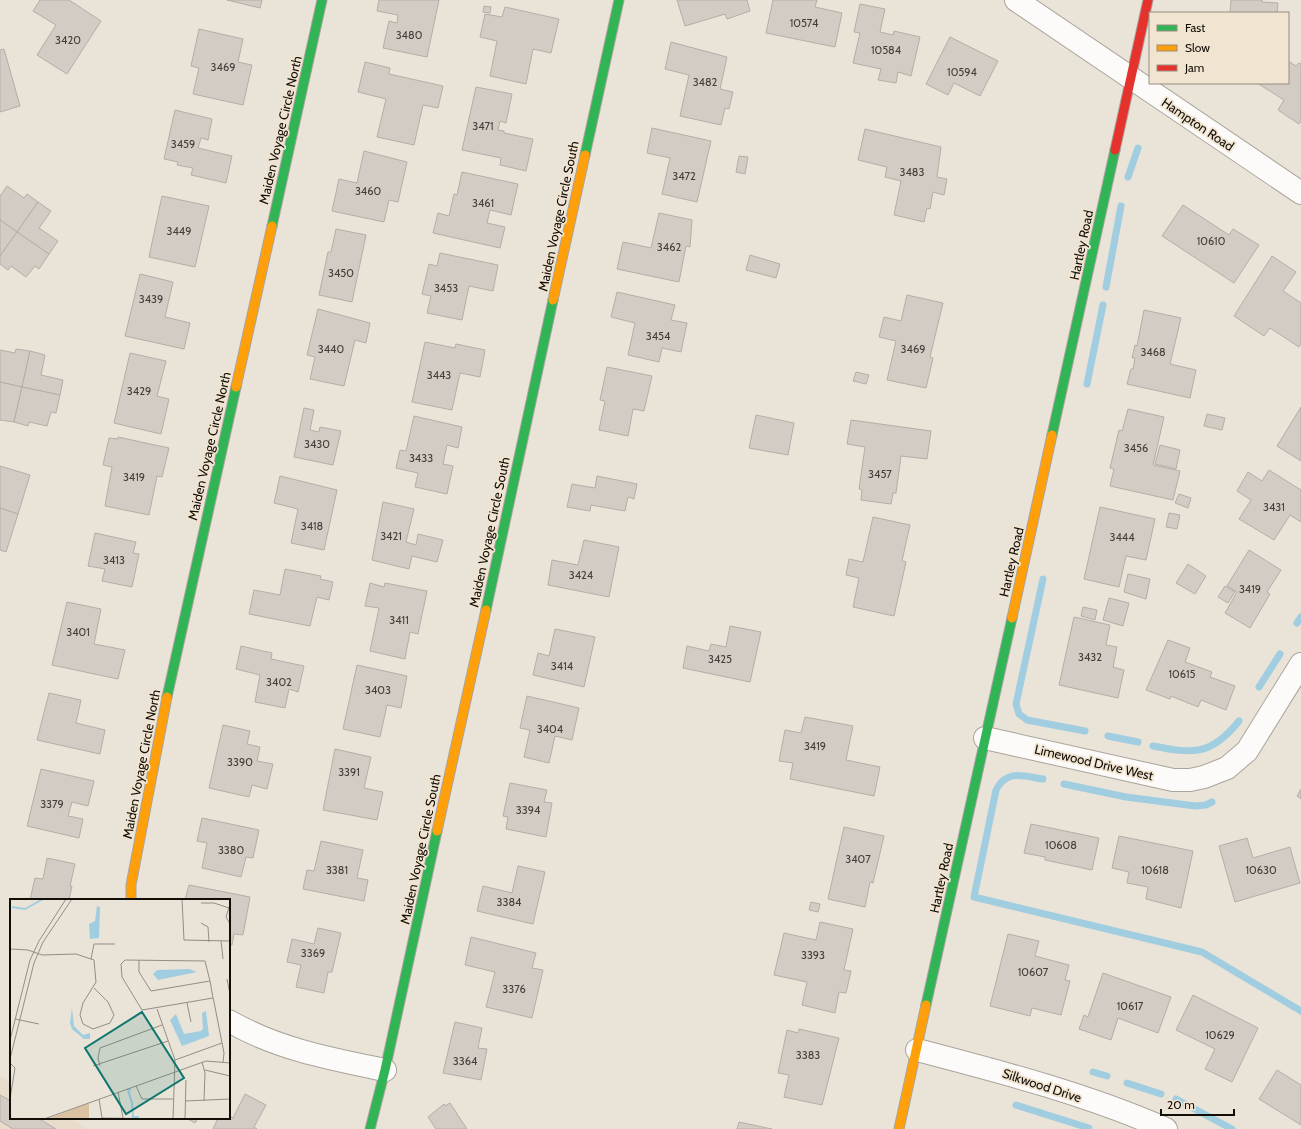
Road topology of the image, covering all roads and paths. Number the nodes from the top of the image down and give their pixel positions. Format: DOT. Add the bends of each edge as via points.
graph roads {
  1 [pos="322,0"];
  2 [pos="619,0"];
  3 [pos="1016,0"];
  4 [pos="1148,0"];
  5 [pos="1131,79"];
  6 [pos="1301,193"];
  7 [pos="1301,664"];
  8 [pos="985,738"];
  9 [pos="131,899"];
  10 [pos="230,1021"];
  11 [pos="917,1050"];
  12 [pos="385,1070"];
  13 [pos="370,1129"];
  14 [pos="899,1129"];
  15 [pos="1166,1129"];
  1 -- 9 [label="street, Maiden Voyage Circle North" via="167,697 131,885"];
  2 -- 12 [label="street, Maiden Voyage Circle South"];
  3 -- 5 [label="street, Hampton Road"];
  4 -- 5 [label="street, Hartley Road"];
  5 -- 6 [label="street, Hampton Road"];
  5 -- 8 [label="street, Hartley Road"];
  7 -- 8 [label="street, Limewood Drive West" via="1247,751 1227,768 1204,777 1173,780"];
  8 -- 11 [label="street, Hartley Road"];
  10 -- 12 [label="street" via="251,1034 305,1053"];
  11 -- 14 [label="street, Hartley Road"];
  11 -- 15 [label="street, Silkwood Drive" via="1012,1075 1133,1115"];
  12 -- 13 [label="street, Maiden Voyage Circle South"];
}
